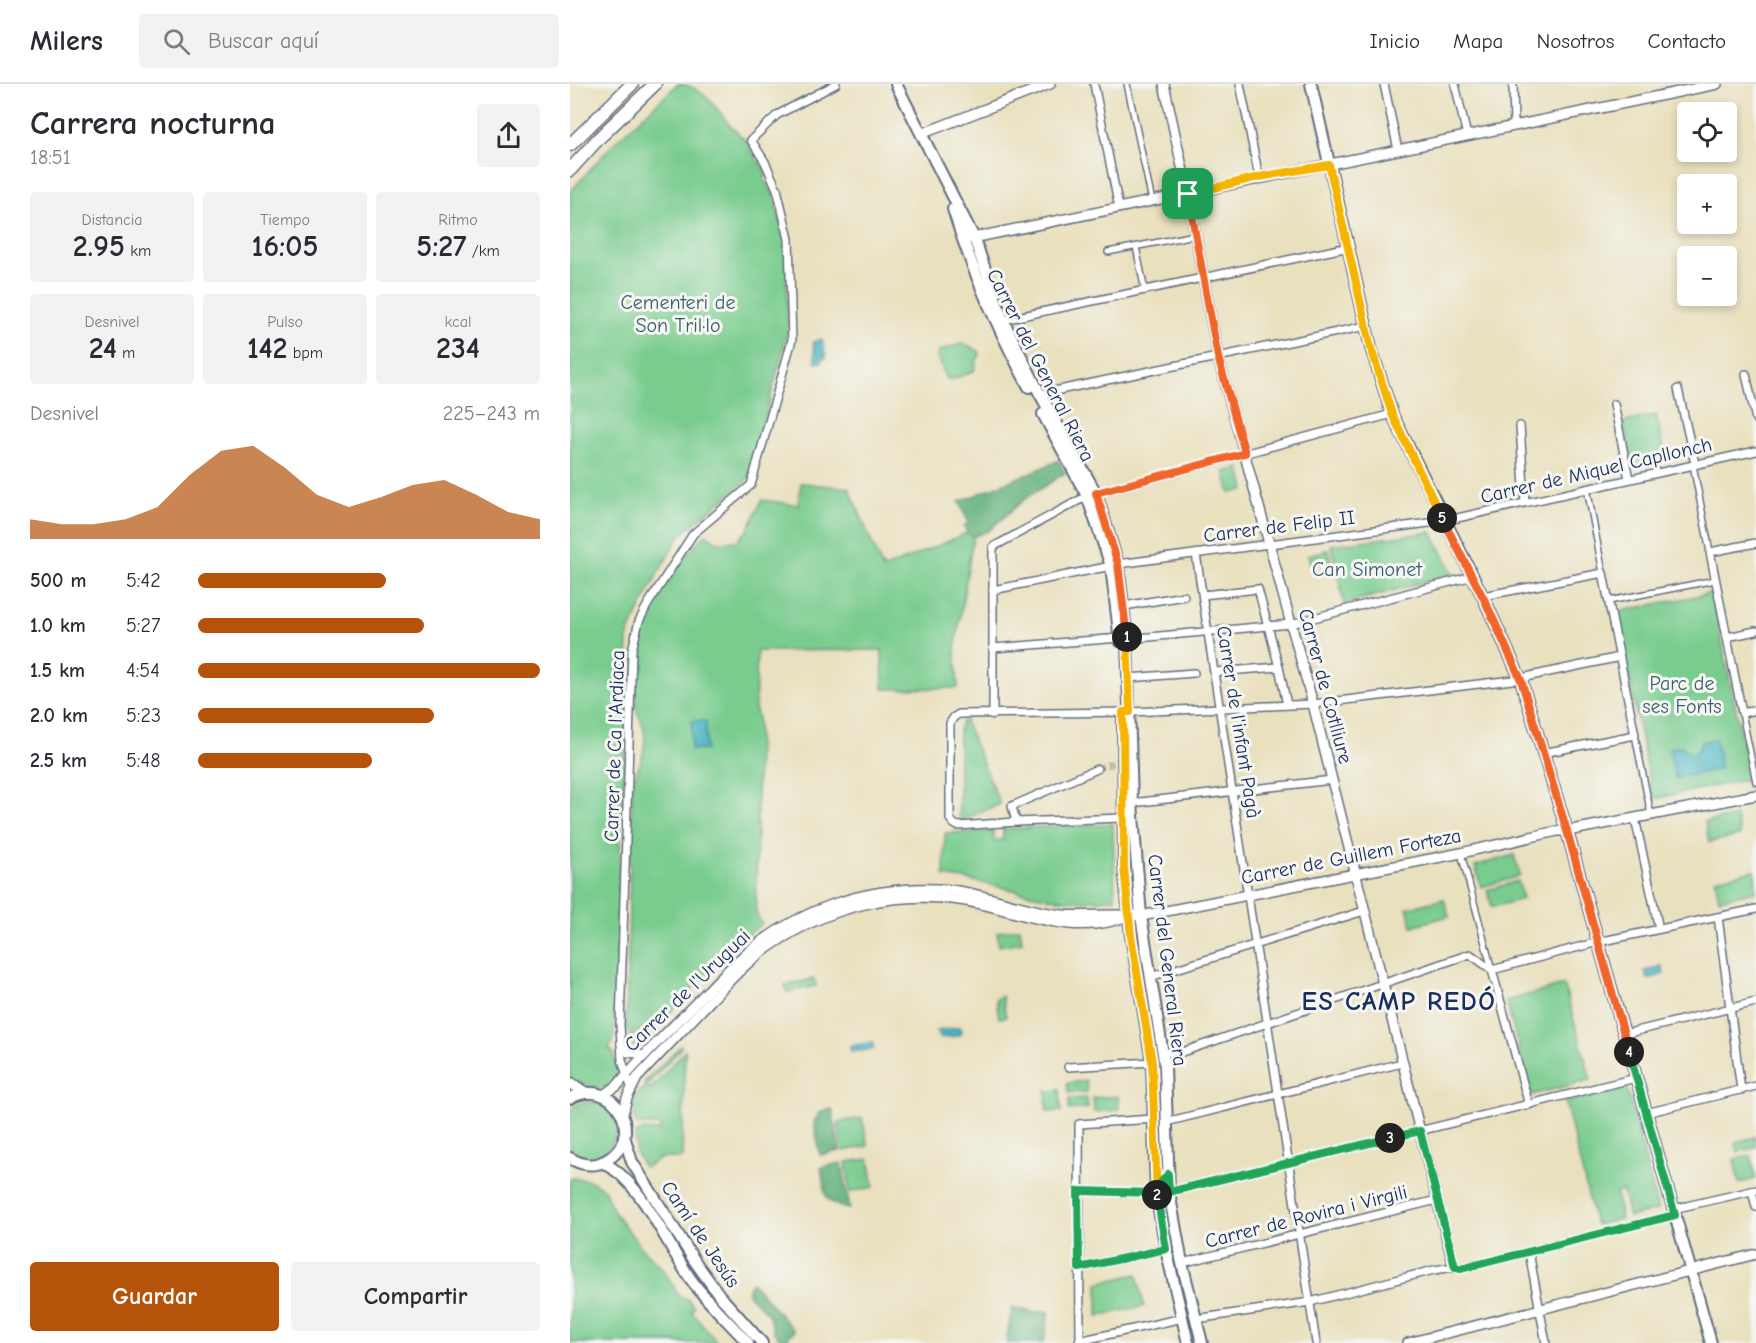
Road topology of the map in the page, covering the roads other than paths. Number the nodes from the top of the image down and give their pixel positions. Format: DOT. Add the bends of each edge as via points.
graph roads {
  1 [pos="632,84"];
  2 [pos="655,84"];
  3 [pos="836,84"];
  4 [pos="896,84"];
  5 [pos="1050,84"];
  6 [pos="1094,84"];
  7 [pos="1127,84"];
  8 [pos="1164,84"];
  9 [pos="1240,84"];
  10 [pos="1311,84"];
  11 [pos="1384,84"];
  12 [pos="1455,84"];
  13 [pos="1513,84"];
  14 [pos="1717,84"];
  15 [pos="1678,88"];
  16 [pos="1514,126"];
  17 [pos="921,134"];
  18 [pos="1467,136"];
  19 [pos="570,145"];
  20 [pos="1398,150"];
  21 [pos="1329,165"];
  22 [pos="570,170"];
  23 [pos="1259,177"];
  24 [pos="946,186"];
  25 [pos="1188,194"];
  26 [pos="1152,201"];
  27 [pos="1119,208"];
  28 [pos="1195,235"];
  29 [pos="974,238"];
  30 [pos="962,240"];
  31 [pos="1136,247"];
  32 [pos="1349,247"];
  33 [pos="1108,252"];
  34 [pos="1202,279"];
  35 [pos="1145,291"];
  36 [pos="1003,320"];
  37 [pos="1366,326"];
  38 [pos="1218,357"];
  39 [pos="1746,374"];
  40 [pos="1678,389"];
  41 [pos="1040,394"];
  42 [pos="1614,404"];
  43 [pos="1392,414"];
  44 [pos="1756,420"];
  45 [pos="1520,426"];
  46 [pos="1756,451"];
  47 [pos="1245,453"];
  48 [pos="1694,464"];
  49 [pos="1629,479"];
  50 [pos="1587,488"];
  51 [pos="1092,494"];
  52 [pos="1525,502"];
  53 [pos="1444,521"];
  54 [pos="1756,543"];
  55 [pos="1269,544"];
  56 [pos="1710,552"];
  57 [pos="1197,554"];
  58 [pos="1114,565"];
  59 [pos="1604,573"];
  60 [pos="1473,576"];
  61 [pos="1715,580"];
  62 [pos="993,590"];
  63 [pos="1203,595"];
  64 [pos="1184,596"];
  65 [pos="1483,596"];
  66 [pos="1609,601"];
  67 [pos="1124,606"];
  68 [pos="1292,624"];
  69 [pos="1269,626"];
  70 [pos="1208,630"];
  71 [pos="1756,631"];
  72 [pos="1727,637"];
  73 [pos="1124,639"];
  74 [pos="993,648"];
  75 [pos="1620,657"];
  76 [pos="1279,667"];
  77 [pos="1215,672"];
  78 [pos="1194,673"];
  79 [pos="1128,678"];
  80 [pos="1520,678"];
  81 [pos="1313,704"];
  82 [pos="1287,705"];
  83 [pos="1220,708"];
  84 [pos="1756,710"];
  85 [pos="1126,712"];
  86 [pos="1742,713"];
  87 [pos="993,715"];
  88 [pos="1635,735"];
  89 [pos="1543,753"];
  90 [pos="1097,769"];
  91 [pos="1332,780"];
  92 [pos="1756,782"];
  93 [pos="1232,792"];
  94 [pos="1756,795"];
  95 [pos="1132,803"];
  96 [pos="1651,815"];
  97 [pos="1123,818"];
  98 [pos="1635,818"];
  99 [pos="1016,822"];
  100 [pos="1567,831"];
  101 [pos="1461,853"];
  102 [pos="1354,873"];
  103 [pos="1248,895"];
  104 [pos="1756,909"];
  105 [pos="1364,911"];
  106 [pos="1135,915"];
  107 [pos="1718,917"];
  108 [pos="1659,930"];
  109 [pos="1598,942"];
  110 [pos="1256,943"];
  111 [pos="1492,970"];
  112 [pos="1150,977"];
  113 [pos="1383,985"];
  114 [pos="1756,1002"];
  115 [pos="1729,1008"];
  116 [pos="1268,1023"];
  117 [pos="1624,1034"];
  118 [pos="620,1043"];
  119 [pos="1164,1052"];
  120 [pos="646,1055"];
  121 [pos="1152,1062"];
  122 [pos="1402,1063"];
  123 [pos="1068,1067"];
  124 [pos="627,1074"];
  125 [pos="1636,1078"];
  126 [pos="570,1083"];
  127 [pos="1756,1086"];
  128 [pos="631,1087"];
  129 [pos="1741,1090"];
  130 [pos="586,1093"];
  131 [pos="603,1095"];
  132 [pos="1279,1095"];
  133 [pos="570,1098"];
  134 [pos="1529,1105"];
  135 [pos="1646,1113"];
  136 [pos="623,1114"];
  137 [pos="1153,1119"];
  138 [pos="1166,1122"];
  139 [pos="1420,1131"];
  140 [pos="624,1136"];
  141 [pos="570,1158"];
  142 [pos="602,1162"];
  143 [pos="1289,1163"];
  144 [pos="1168,1174"];
  145 [pos="1754,1190"];
  146 [pos="1078,1191"];
  147 [pos="1169,1192"];
  148 [pos="1156,1193"];
  149 [pos="1437,1200"];
  150 [pos="1756,1207"];
  151 [pos="1159,1208"];
  152 [pos="1674,1212"];
  153 [pos="1299,1233"];
  154 [pos="1166,1249"];
  155 [pos="1529,1252"];
  156 [pos="1756,1254"];
  157 [pos="1182,1263"];
  158 [pos="1455,1267"];
  159 [pos="1079,1268"];
  160 [pos="1690,1272"];
  161 [pos="1310,1302"];
  162 [pos="1540,1310"];
  163 [pos="1183,1318"];
  164 [pos="1196,1319"];
  165 [pos="1427,1341"];
  166 [pos="1080,1342"];
  167 [pos="748,1343"];
  168 [pos="762,1343"];
  169 [pos="1188,1343"];
  170 [pos="1202,1343"];
  171 [pos="1316,1343"];
  172 [pos="1408,1343"];
  173 [pos="1546,1343"];
  174 [pos="1711,1343"];
  1 -- 19 [label="highway"];
  2 -- 22 [label="highway"];
  3 -- 118 [label="street, Carrer de Ca l'Ardiaca" via="777,115 752,140 777,189 789,239 792,340 751,485 693,534 648,604 634,637"];
  4 -- 17 [label="main road, Carrer del General Riera"];
  5 -- 17 [label="street"];
  6 -- 27 [label="street"];
  7 -- 26 [label="street"];
  8 -- 25 [label="street, Carrer de Cotlliure"];
  9 -- 23 [label="street"];
  10 -- 21 [label="main road"];
  11 -- 20 [label="street"];
  12 -- 18 [label="street"];
  13 -- 16 [label="street"];
  14 -- 15 [label="street"];
  15 -- 16 [label="street"];
  16 -- 18 [label="street"];
  17 -- 24 [label="main road, Carrer del General Riera"];
  18 -- 20 [label="street"];
  20 -- 21 [label="street"];
  21 -- 23 [label="street"];
  21 -- 32 [label="main road"];
  23 -- 25 [label="street"];
  24 -- 29 [label="main road, Carrer del General Riera"];
  24 -- 30 [label="main road, Carrer del General Riera"];
  25 -- 26 [label="street"];
  25 -- 28 [label="street, Carrer de Cotlliure"];
  26 -- 27 [label="street"];
  27 -- 29 [label="street"];
  28 -- 31 [label="street"];
  28 -- 34 [label="street, Carrer de Cotlliure"];
  29 -- 30 [label="street"];
  29 -- 36 [label="main road, Carrer del General Riera"];
  30 -- 51 [label="main road, Carrer del General Riera" via="996,324"];
  31 -- 33 [label="street"];
  31 -- 35 [label="street"];
  32 -- 34 [label="street"];
  32 -- 37 [label="main road"];
  34 -- 35 [label="street"];
  34 -- 38 [label="street, Carrer de Cotlliure"];
  35 -- 36 [label="street"];
  36 -- 41 [label="main road, Carrer del General Riera"];
  37 -- 38 [label="street"];
  37 -- 43 [label="main road"];
  38 -- 41 [label="street"];
  38 -- 47 [label="street, Carrer de Cotlliure"];
  39 -- 44 [label="street"];
  40 -- 48 [label="street"];
  41 -- 51 [label="main road, Carrer del General Riera"];
  42 -- 49 [label="street"];
  43 -- 47 [label="street"];
  43 -- 53 [label="main road"];
  45 -- 52 [label="street"];
  46 -- 48 [label="street, Carrer de Miquel Capllonch"];
  47 -- 51 [label="street"];
  47 -- 55 [label="street, Carrer de Cotlliure"];
  48 -- 49 [label="street, Carrer de Miquel Capllonch"];
  48 -- 56 [label="street"];
  49 -- 50 [label="street, Carrer de Miquel Capllonch"];
  50 -- 52 [label="street, Carrer de Miquel Capllonch"];
  50 -- 59 [label="street"];
  51 -- 58 [label="main road, Carrer del General Riera"];
  51 -- 62 [label="street" via="993,547"];
  52 -- 53 [label="street, Carrer de Miquel Capllonch"];
  53 -- 55 [label="street, Carrer de Felip II"];
  53 -- 60 [label="main road"];
  54 -- 56 [label="street"];
  55 -- 57 [label="street, Carrer de Felip II"];
  55 -- 68 [label="street, Carrer de Cotlliure"];
  56 -- 61 [label="street"];
  57 -- 58 [label="street, Carrer de Felip II"];
  57 -- 63 [label="street, Carrer de l'infant Pagà"];
  58 -- 62 [label="street, Carrer de Felip II"];
  58 -- 67 [label="main road, Carrer del General Riera"];
  58 -- 73 [label="main road, Carrer del General Riera"];
  59 -- 65 [label="street"];
  59 -- 66 [label="street"];
  60 -- 65 [label="main road"];
  60 -- 68 [label="street"];
  61 -- 66 [label="street"];
  61 -- 72 [label="street"];
  62 -- 74 [label="street"];
  63 -- 69 [label="street" via="1257,589"];
  63 -- 70 [label="street, Carrer de l'infant Pagà"];
  64 -- 67 [label="street"];
  65 -- 80 [label="main road"];
  66 -- 75 [label="street"];
  67 -- 73 [label="main road, Carrer del General Riera"];
  68 -- 69 [label="street"];
  68 -- 81 [label="street, Carrer de Cotlliure"];
  69 -- 70 [label="street"];
  69 -- 76 [label="street"];
  70 -- 73 [label="street"];
  70 -- 77 [label="street, Carrer de l'infant Pagà"];
  71 -- 72 [label="street"];
  72 -- 86 [label="street"];
  73 -- 74 [label="street"];
  73 -- 79 [label="main road, Carrer del General Riera"];
  73 -- 85 [label="main road, Carrer del General Riera"];
  74 -- 87 [label="street"];
  75 -- 80 [label="street"];
  75 -- 88 [label="street"];
  76 -- 77 [label="street"];
  76 -- 82 [label="street"];
  77 -- 83 [label="street, Carrer de l'infant Pagà"];
  78 -- 79 [label="street"];
  79 -- 85 [label="main road, Carrer del General Riera"];
  80 -- 81 [label="street"];
  80 -- 89 [label="main road"];
  81 -- 82 [label="street"];
  81 -- 91 [label="street, Carrer de Cotlliure"];
  82 -- 83 [label="street"];
  83 -- 85 [label="street"];
  83 -- 93 [label="street, Carrer de l'infant Pagà"];
  84 -- 86 [label="street"];
  85 -- 87 [label="street"];
  85 -- 95 [label="main road, Carrer del General Riera"];
  85 -- 97 [label="main road, Carrer del General Riera"];
  86 -- 92 [label="street"];
  87 -- 99 [label="street" via="959,714 951,723 951,819 958,826"];
  88 -- 89 [label="street"];
  88 -- 96 [label="street"];
  89 -- 100 [label="main road"];
  90 -- 99 [label="street" via="1012,806"];
  91 -- 93 [label="street"];
  91 -- 102 [label="street, Carrer de Cotlliure"];
  93 -- 95 [label="street"];
  93 -- 103 [label="street, Carrer de l'infant Pagà"];
  94 -- 96 [label="street, Carrer de Guillem Forteza"];
  95 -- 106 [label="main road, Carrer del General Riera"];
  96 -- 98 [label="street, Carrer de Guillem Forteza"];
  97 -- 99 [label="street"];
  97 -- 106 [label="main road, Carrer del General Riera" via="1124,867"];
  98 -- 100 [label="street, Carrer de Guillem Forteza"];
  98 -- 108 [label="street"];
  100 -- 101 [label="street, Carrer de Guillem Forteza"];
  100 -- 109 [label="main road"];
  101 -- 102 [label="street, Carrer de Guillem Forteza"];
  101 -- 111 [label="street"];
  102 -- 103 [label="street, Carrer de Guillem Forteza"];
  102 -- 105 [label="street, Carrer de Cotlliure"];
  103 -- 106 [label="street, Carrer de Guillem Forteza"];
  103 -- 110 [label="street, Carrer de l'infant Pagà"];
  104 -- 107 [label="street"];
  105 -- 110 [label="street"];
  105 -- 113 [label="street, Carrer de Cotlliure"];
  106 -- 112 [label="main road, Carrer del General Riera"];
  106 -- 120 [label="street, Carrer de l'Uruguai" via="1047,913 965,892 932,889 880,892 835,903 788,924 743,956"];
  106 -- 121 [label="main road, Carrer del General Riera"];
  106 -- 128 [label="street, Carrer de l'Uruguai" via="1096,924 1048,922 972,902 922,897 885,900 837,911 794,930 756,956"];
  107 -- 108 [label="street"];
  107 -- 115 [label="street"];
  108 -- 109 [label="street"];
  109 -- 111 [label="street"];
  109 -- 117 [label="main road"];
  110 -- 112 [label="street"];
  110 -- 116 [label="street, Carrer de l'infant Pagà"];
  111 -- 113 [label="street" via="1470,954"];
  111 -- 134 [label="street"];
  112 -- 119 [label="main road, Carrer del General Riera"];
  113 -- 116 [label="street"];
  113 -- 122 [label="street, Carrer de Cotlliure"];
  114 -- 115 [label="street"];
  115 -- 117 [label="street"];
  115 -- 129 [label="street"];
  116 -- 119 [label="street" via="1179,1053"];
  116 -- 132 [label="street, Carrer de l'infant Pagà"];
  117 -- 125 [label="main road"];
  118 -- 120 [label="street" via="628,1053"];
  118 -- 124 [label="street, Carrer de Ca l'Ardiaca"];
  119 -- 138 [label="main road, Carrer del General Riera"];
  120 -- 124 [label="street, Carrer de l'Uruguai"];
  121 -- 123 [label="street"];
  121 -- 137 [label="main road, Carrer del General Riera"];
  122 -- 132 [label="street"];
  122 -- 139 [label="street, Carrer de Cotlliure"];
  124 -- 128 [label="street, Carrer de Ca l'Ardiaca"];
  124 -- 131 [label="street, Carrer de l'Uruguai"];
  125 -- 134 [label="street"];
  125 -- 135 [label="main road"];
  126 -- 130 [label="main road"];
  127 -- 129 [label="street"];
  128 -- 136 [label="street, Carrer de l'Uruguai"];
  129 -- 135 [label="street"];
  130 -- 131 [label="main road"];
  130 -- 133 [label="main road"];
  131 -- 136 [label="main road"];
  132 -- 138 [label="street"];
  132 -- 143 [label="street, Carrer de l'infant Pagà"];
  134 -- 139 [label="street"];
  135 -- 152 [label="main road"];
  136 -- 140 [label="main road, Camí de Jesús"];
  137 -- 146 [label="street" via="1079,1124"];
  137 -- 148 [label="main road, Carrer del General Riera"];
  138 -- 144 [label="main road, Carrer del General Riera"];
  139 -- 143 [label="street"];
  139 -- 149 [label="street, Carrer de Cotlliure"];
  140 -- 142 [label="main road" via="614,1155"];
  140 -- 168 [label="main road, Camí de Jesús" via="632,1162 696,1263"];
  141 -- 142 [label="main road" via="580,1163"];
  142 -- 167 [label="main road, Camí de Jesús" via="633,1186 691,1280"];
  143 -- 147 [label="street"];
  143 -- 153 [label="street, Carrer de l'infant Pagà"];
  144 -- 147 [label="main road, Carrer del General Riera"];
  144 -- 148 [label="street"];
  145 -- 150 [label="street"];
  145 -- 152 [label="street"];
  146 -- 148 [label="street"];
  146 -- 159 [label="street"];
  147 -- 151 [label="street"];
  147 -- 157 [label="main road, Carrer del General Riera"];
  148 -- 151 [label="main road, Carrer del General Riera"];
  149 -- 153 [label="street, Carrer de Rovira i Virgili"];
  149 -- 158 [label="street, Carrer de Cotlliure"];
  151 -- 154 [label="main road, Carrer del General Riera"];
  152 -- 155 [label="street"];
  152 -- 160 [label="main road"];
  153 -- 157 [label="street, Carrer de Rovira i Virgili"];
  153 -- 161 [label="street, Carrer de l'infant Pagà"];
  154 -- 159 [label="street"];
  154 -- 163 [label="main road, Carrer del General Riera"];
  155 -- 158 [label="street"];
  155 -- 162 [label="street"];
  156 -- 160 [label="street"];
  157 -- 164 [label="main road, Carrer del General Riera"];
  158 -- 161 [label="street"];
  159 -- 166 [label="street"];
  160 -- 162 [label="street"];
  160 -- 174 [label="main road"];
  161 -- 164 [label="street"];
  161 -- 171 [label="street, Carrer de l'infant Pagà"];
  162 -- 165 [label="street"];
  162 -- 173 [label="street"];
  163 -- 166 [label="street"];
  163 -- 169 [label="main road, Carrer del General Riera"];
  164 -- 170 [label="main road, Carrer del General Riera"];
  165 -- 172 [label="street"];
}
